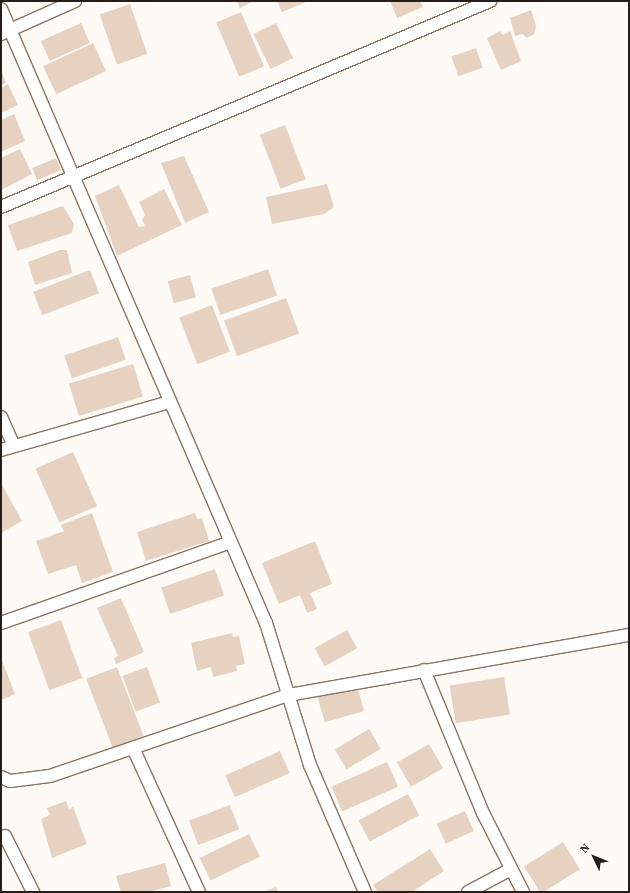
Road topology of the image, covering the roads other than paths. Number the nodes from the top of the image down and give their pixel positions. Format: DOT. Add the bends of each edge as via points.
graph roads {
  1 [pos="75,1"];
  2 [pos="490,1"];
  3 [pos="1,9"];
  4 [pos="5,32"];
  5 [pos="71,178"];
  6 [pos="1,207"];
  7 [pos="170,402"];
  8 [pos="1,417"];
  9 [pos="13,444"];
  10 [pos="1,450"];
  11 [pos="231,542"];
  12 [pos="1,623"];
  13 [pos="629,634"];
  14 [pos="424,670"];
  15 [pos="288,695"];
  16 [pos="132,748"];
  17 [pos="1,776"];
  18 [pos="5,836"];
  19 [pos="511,869"];
  20 [pos="33,892"];
  21 [pos="200,892"];
  22 [pos="365,892"];
  23 [pos="468,892"];
  24 [pos="523,892"];
  1 -- 4 [label="street"];
  2 -- 5 [label="street"];
  3 -- 4 [label="street"];
  4 -- 5 [label="street"];
  5 -- 6 [label="street"];
  5 -- 7 [label="street"];
  7 -- 9 [label="street"];
  7 -- 11 [label="street"];
  8 -- 9 [label="street"];
  9 -- 10 [label="street"];
  11 -- 12 [label="street"];
  11 -- 15 [label="street" via="266,623"];
  13 -- 14 [label="street"];
  14 -- 15 [label="street"];
  14 -- 19 [label="street" via="483,813"];
  15 -- 16 [label="street"];
  15 -- 22 [label="street" via="310,766"];
  16 -- 17 [label="street" via="50,776 10,781"];
  16 -- 21 [label="street"];
  18 -- 20 [label="street"];
  19 -- 23 [label="street"];
  19 -- 24 [label="street"];
}
